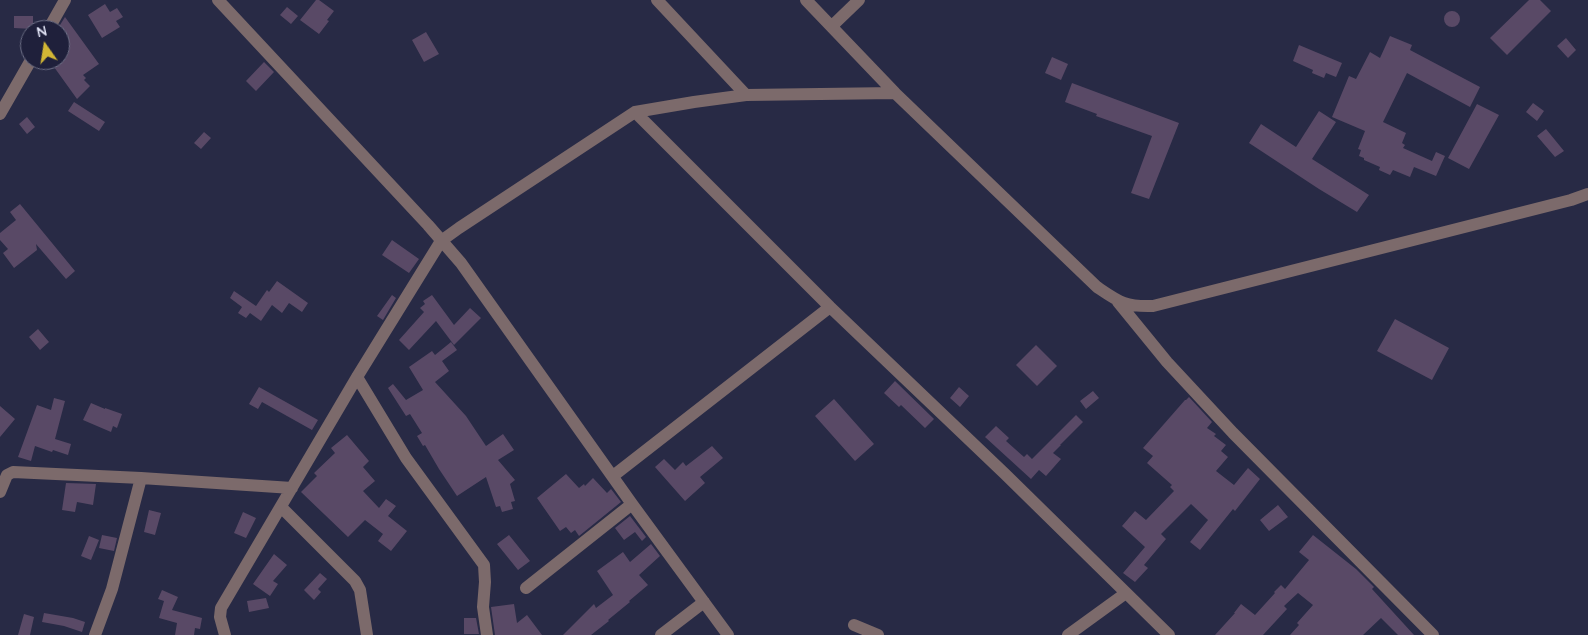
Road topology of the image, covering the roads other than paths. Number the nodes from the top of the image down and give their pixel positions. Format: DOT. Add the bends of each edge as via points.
graph roads {
  1 [pos="65,0"];
  2 [pos="218,0"];
  3 [pos="657,0"];
  4 [pos="806,0"];
  5 [pos="859,0"];
  6 [pos="54,20"];
  7 [pos="832,26"];
  8 [pos="25,70"];
  9 [pos="894,93"];
  10 [pos="746,95"];
  11 [pos="635,112"];
  12 [pos="0,114"];
  13 [pos="1588,194"];
  14 [pos="441,241"];
  15 [pos="1118,302"];
  16 [pos="830,307"];
  17 [pos="357,377"];
  18 [pos="613,476"];
  19 [pos="141,478"];
  20 [pos="292,488"];
  21 [pos="0,492"];
  22 [pos="632,504"];
  23 [pos="281,506"];
  24 [pos="526,588"];
  25 [pos="1126,593"];
  26 [pos="704,602"];
  27 [pos="854,625"];
  28 [pos="95,635"];
  29 [pos="225,635"];
  30 [pos="367,635"];
  31 [pos="487,635"];
  32 [pos="661,635"];
  33 [pos="728,635"];
  34 [pos="878,635"];
  35 [pos="1068,635"];
  36 [pos="1169,635"];
  37 [pos="1434,635"];
  1 -- 6 [label="street"];
  2 -- 14 [label="street"];
  3 -- 10 [label="street"];
  4 -- 7 [label="street"];
  5 -- 7 [label="street"];
  7 -- 9 [label="street"];
  8 -- 12 [label="street"];
  9 -- 10 [label="street"];
  9 -- 15 [label="street" via="1097,287"];
  10 -- 11 [label="street"];
  11 -- 14 [label="street"];
  11 -- 16 [label="street"];
  13 -- 15 [label="street" via="1153,306"];
  14 -- 17 [label="street"];
  14 -- 18 [label="street" via="461,263"];
  15 -- 37 [label="street" via="1167,362 1233,433"];
  16 -- 18 [label="street"];
  16 -- 25 [label="street"];
  17 -- 20 [label="street"];
  17 -- 31 [label="street" via="406,458 480,557 484,565 483,607"];
  18 -- 22 [label="street"];
  19 -- 20 [label="street"];
  19 -- 21 [label="street" via="13,472 8,475"];
  19 -- 28 [label="street" via="112,589"];
  20 -- 23 [label="street"];
  22 -- 24 [label="street"];
  22 -- 26 [label="street"];
  23 -- 29 [label="street" via="222,608 220,617"];
  23 -- 30 [label="street" via="355,581 360,590"];
  25 -- 35 [label="street"];
  25 -- 36 [label="street"];
  26 -- 32 [label="street"];
  26 -- 33 [label="street"];
  27 -- 34 [label="street"];
}
